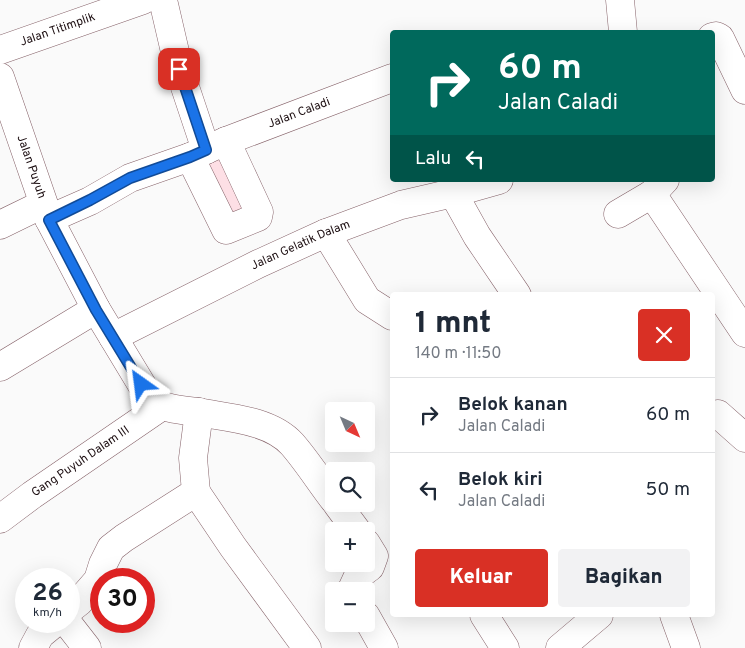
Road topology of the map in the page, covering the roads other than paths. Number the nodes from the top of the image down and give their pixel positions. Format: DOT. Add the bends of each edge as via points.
graph roads {
  1 [pos="143,0"];
  2 [pos="163,0"];
  3 [pos="620,0"];
  4 [pos="623,30"];
  5 [pos="716,38"];
  6 [pos="0,50"];
  7 [pos="0,77"];
  8 [pos="390,79"];
  9 [pos="744,85"];
  10 [pos="207,149"];
  11 [pos="492,182"];
  12 [pos="658,187"];
  13 [pos="453,193"];
  14 [pos="46,212"];
  15 [pos="618,214"];
  16 [pos="240,224"];
  17 [pos="0,225"];
  18 [pos="326,233"];
  19 [pos="258,264"];
  20 [pos="515,292"];
  21 [pos="96,310"];
  22 [pos="390,315"];
  23 [pos="745,333"];
  24 [pos="113,337"];
  25 [pos="0,367"];
  26 [pos="162,406"];
  27 [pos="199,412"];
  28 [pos="325,488"];
  29 [pos="196,492"];
  30 [pos="343,512"];
  31 [pos="0,519"];
  32 [pos="351,522"];
  33 [pos="376,556"];
  34 [pos="355,582"];
  35 [pos="80,601"];
  36 [pos="485,617"];
  37 [pos="596,617"];
  38 [pos="675,617"];
  39 [pos="375,632"];
  40 [pos="42,633"];
  41 [pos="75,633"];
  42 [pos="33,648"];
  43 [pos="87,648"];
  44 [pos="307,648"];
  45 [pos="384,648"];
  46 [pos="505,648"];
  47 [pos="560,648"];
  48 [pos="686,648"];
  1 -- 6 [label="street, Jalan Titimplik"];
  2 -- 10 [label="street" via="179,69"];
  3 -- 4 [label="street"];
  5 -- 9 [label="street"];
  7 -- 14 [label="street, Jalan Puyuh"];
  8 -- 10 [label="street, Jalan Caladi"];
  10 -- 14 [label="street, Jalan Caladi" via="130,178 90,200"];
  10 -- 16 [label="street" via="225,229"];
  10 -- 16 [label="street" via="259,212 258,217"];
  11 -- 13 [label="street, Jalan Gelatik Dalam"];
  12 -- 15 [label="street"];
  12 -- 23 [label="street"];
  13 -- 18 [label="street, Jalan Gelatik Dalam" via="401,205"];
  13 -- 20 [label="street"];
  14 -- 17 [label="street, Jalan Caladi"];
  14 -- 21 [label="street, Jalan Puyuh"];
  16 -- 19 [label="street"];
  18 -- 19 [label="street, Jalan Gelatik Dalam"];
  18 -- 22 [label="street" via="367,300"];
  19 -- 24 [label="street, Jalan Gelatik Dalam"];
  21 -- 24 [label="street, Jalan Puyuh"];
  21 -- 25 [label="street"];
  24 -- 26 [label="street, Jalan Puyuh" via="151,400"];
  26 -- 27 [label="street"];
  26 -- 31 [label="street, Gang Puyuh Dalam III"];
  27 -- 28 [label="street" via="260,425 276,433 291,443"];
  27 -- 29 [label="street" via="193,458"];
  29 -- 35 [label="street" via="111,548 98,580"];
  29 -- 44 [label="street"];
  30 -- 32 [label="street"];
  33 -- 34 [label="street"];
  36 -- 46 [label="street"];
  37 -- 47 [label="street"];
  38 -- 48 [label="street"];
  39 -- 45 [label="street"];
  40 -- 42 [label="street"];
  41 -- 43 [label="street"];
}
